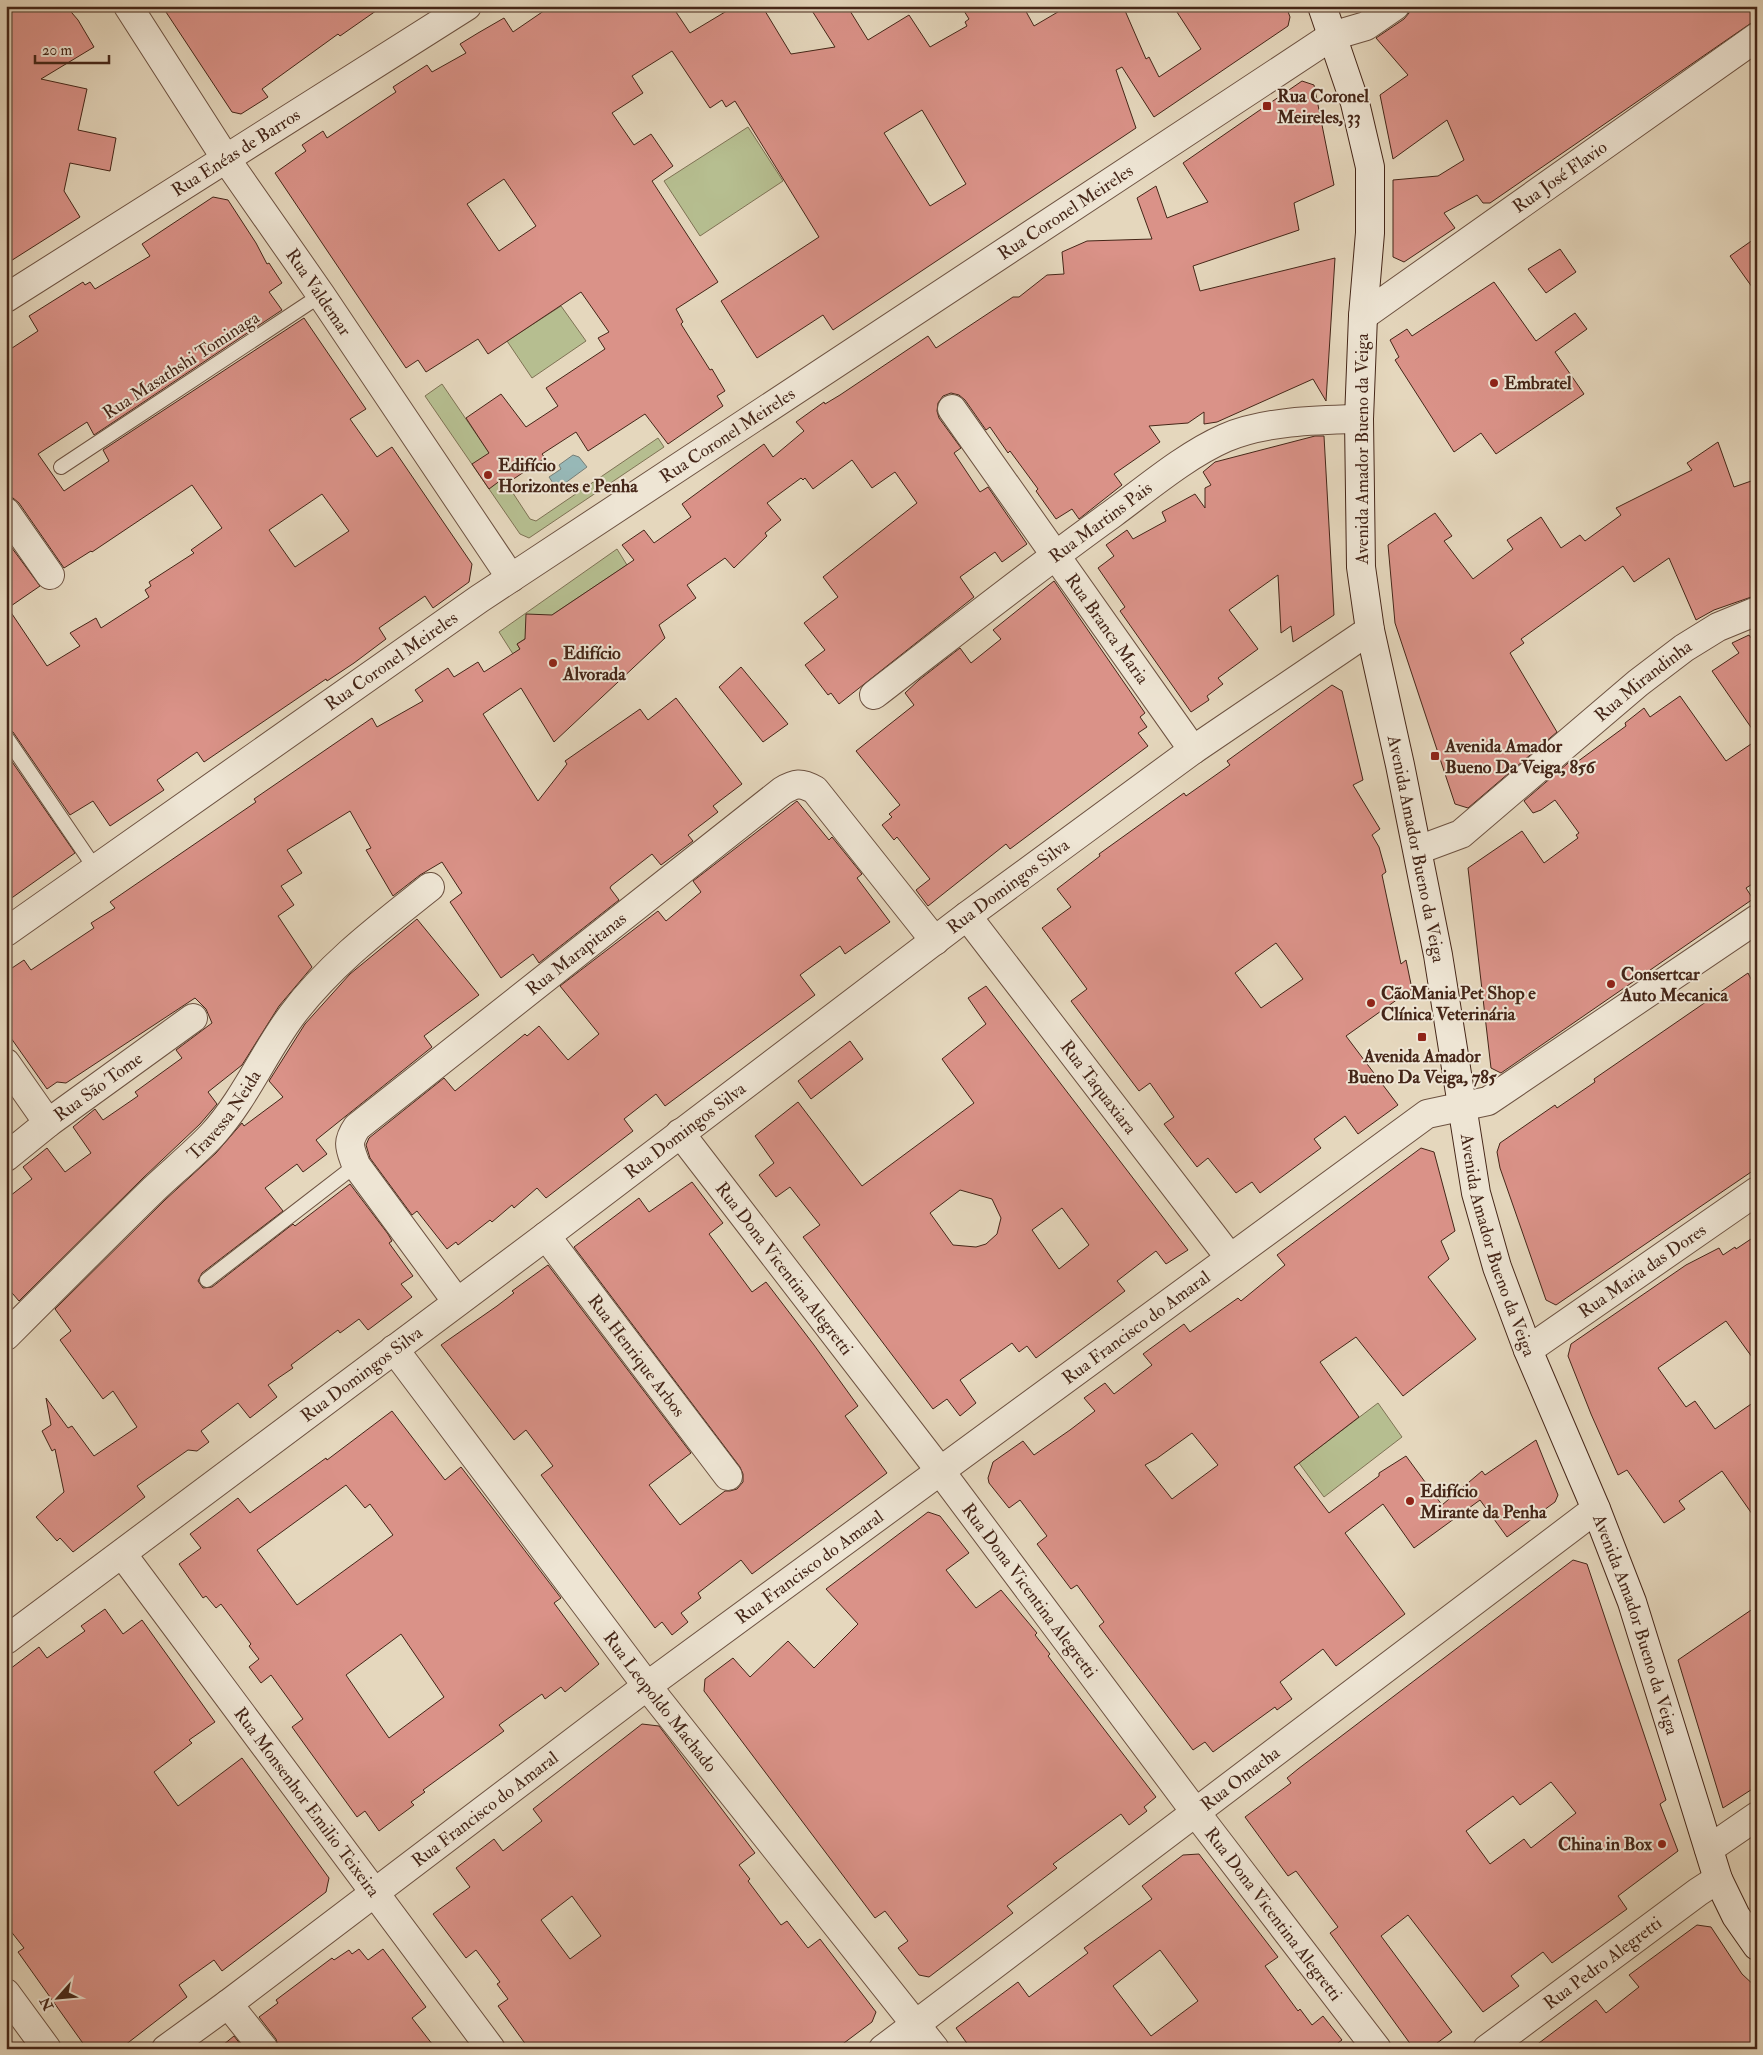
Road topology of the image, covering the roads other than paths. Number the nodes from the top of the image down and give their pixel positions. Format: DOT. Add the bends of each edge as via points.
graph roads {
  1 [pos="128,6"];
  2 [pos="467,6"];
  3 [pos="1322,6"];
  4 [pos="1395,6"];
  5 [pos="1332,36"];
  6 [pos="1757,37"];
  7 [pos="226,159"];
  8 [pos="322,295"];
  9 [pos="6,298"];
  10 [pos="1363,316"];
  11 [pos="952,409"];
  12 [pos="1359,419"];
  13 [pos="61,467"];
  14 [pos="6,512"];
  15 [pos="1054,555"];
  16 [pos="50,575"];
  17 [pos="511,578"];
  18 [pos="1757,611"];
  19 [pos="1370,630"];
  20 [pos="874,695"];
  21 [pos="6,737"];
  22 [pos="1193,750"];
  23 [pos="1418,850"];
  24 [pos="95,868"];
  25 [pos="430,887"];
  26 [pos="967,916"];
  27 [pos="1757,919"];
  28 [pos="6,932"];
  29 [pos="935,941"];
  30 [pos="193,1018"];
  31 [pos="6,1063"];
  32 [pos="1463,1107"];
  33 [pos="48,1123"];
  34 [pos="680,1133"];
  35 [pos="6,1157"];
  36 [pos="356,1165"];
  37 [pos="1757,1191"];
  38 [pos="546,1236"];
  39 [pos="1230,1258"];
  40 [pos="207,1280"];
  41 [pos="457,1302"];
  42 [pos="6,1336"];
  43 [pos="394,1350"];
  44 [pos="1528,1350"];
  45 [pos="941,1472"];
  46 [pos="728,1476"];
  47 [pos="1596,1509"];
  48 [pos="123,1554"];
  49 [pos="6,1640"];
  50 [pos="647,1686"];
  51 [pos="1196,1813"];
  52 [pos="1757,1816"];
  53 [pos="1709,1848"];
  54 [pos="1718,1879"];
  55 [pos="374,1892"];
  56 [pos="1757,1946"];
  57 [pos="6,1993"];
  58 [pos="228,2004"];
  59 [pos="915,2024"];
  60 [pos="47,2049"];
  61 [pos="166,2049"];
  62 [pos="264,2049"];
  63 [pos="491,2049"];
  64 [pos="883,2049"];
  65 [pos="935,2049"];
  66 [pos="1377,2049"];
  67 [pos="1488,2049"];
  1 -- 7 [label="street, Rua Valdemar"];
  2 -- 7 [label="street, Rua Enéas de Barros"];
  3 -- 5 [label="street, Avenida Amador Bueno da Veiga"];
  4 -- 5 [label="street, Rua Coronel Meireles" via="1366,26"];
  5 -- 10 [label="street, Avenida Amador Bueno da Veiga" via="1355,103 1370,167 1370,234"];
  5 -- 17 [label="street, Rua Coronel Meireles"];
  6 -- 10 [label="street, Rua José Flavio"];
  7 -- 8 [label="street, Rua Valdemar"];
  7 -- 9 [label="street, Rua Enéas de Barros"];
  8 -- 13 [label="lane, Rua Masathshi Tominaga"];
  8 -- 17 [label="street, Rua Valdemar"];
  10 -- 12 [label="street, Avenida Amador Bueno da Veiga"];
  11 -- 15 [label="street, Rua Branca Maria"];
  12 -- 15 [label="street, Rua Martins Pais" via="1257,428 1225,438 1178,465"];
  12 -- 19 [label="street, Avenida Amador Bueno da Veiga" via="1361,567"];
  14 -- 16 [label="street"];
  15 -- 20 [label="street, Rua Martins Pais"];
  15 -- 22 [label="street, Rua Branca Maria"];
  17 -- 24 [label="street, Rua Coronel Meireles"];
  18 -- 23 [label="street, Rua Mirandinha" via="1718,627 1684,648 1638,683 1461,834"];
  19 -- 22 [label="street, Rua Domingos Silva"];
  19 -- 23 [label="street, Avenida Amador Bueno da Veiga"];
  21 -- 24 [label="lane"];
  22 -- 26 [label="street, Rua Domingos Silva"];
  23 -- 32 [label="street, Avenida Amador Bueno da Veiga"];
  24 -- 28 [label="street, Rua Coronel Meireles"];
  25 -- 42 [label="street, Travessa Neida" via="363,940 313,989 291,1016 231,1113 212,1136"];
  26 -- 29 [label="street, Rua Domingos Silva"];
  26 -- 39 [label="street, Rua Taquaxiara"];
  27 -- 32 [label="street, Rua Francisco do Amaral" via="1488,1101"];
  29 -- 34 [label="street, Rua Domingos Silva"];
  29 -- 36 [label="street, Rua Marapitanas" via="815,790 804,783 794,784 357,1127 349,1138"];
  30 -- 33 [label="street, Rua São Tome"];
  31 -- 33 [label="street"];
  32 -- 39 [label="street, Rua Francisco do Amaral" via="1427,1114"];
  32 -- 44 [label="street, Avenida Amador Bueno da Veiga" via="1476,1193 1497,1267"];
  33 -- 35 [label="street, Rua São Tome"];
  34 -- 38 [label="street, Rua Domingos Silva"];
  34 -- 45 [label="street, Rua Dona Vicentina Alegretti"];
  36 -- 40 [label="lane"];
  36 -- 41 [label="street, Rua Marapitanas"];
  37 -- 44 [label="street, Rua Maria das Dores"];
  38 -- 41 [label="street, Rua Domingos Silva"];
  38 -- 46 [label="street, Rua Henrique Arbos"];
  39 -- 45 [label="street, Rua Francisco do Amaral"];
  41 -- 43 [label="street, Rua Domingos Silva"];
  43 -- 48 [label="street, Rua Domingos Silva"];
  43 -- 50 [label="street, Rua Leopoldo Machado"];
  44 -- 47 [label="street, Avenida Amador Bueno da Veiga"];
  45 -- 50 [label="street, Rua Francisco do Amaral"];
  45 -- 51 [label="street, Rua Dona Vicentina Alegretti"];
  47 -- 51 [label="street, Rua Omacha"];
  47 -- 53 [label="street, Avenida Amador Bueno da Veiga" via="1632,1602"];
  48 -- 49 [label="street, Rua Domingos Silva"];
  48 -- 55 [label="street, Rua Monsenhor Emilio Teixeira"];
  50 -- 55 [label="street, Rua Francisco do Amaral"];
  50 -- 59 [label="street, Rua Leopoldo Machado"];
  51 -- 59 [label="street, Rua Omacha"];
  51 -- 66 [label="street, Rua Dona Vicentina Alegretti"];
  52 -- 53 [label="street"];
  53 -- 54 [label="street, Avenida Amador Bueno da Veiga"];
  54 -- 56 [label="street, Avenida Amador Bueno da Veiga" via="1736,1916"];
  54 -- 67 [label="street, Rua Pedro Alegretti"];
  55 -- 58 [label="street, Rua Francisco do Amaral"];
  55 -- 63 [label="street, Rua Monsenhor Emilio Teixeira"];
  57 -- 60 [label="street"];
  58 -- 61 [label="street, Rua Francisco do Amaral"];
  58 -- 62 [label="street"];
  59 -- 64 [label="street, Rua Omacha"];
  59 -- 65 [label="street, Rua Leopoldo Machado"];
}
